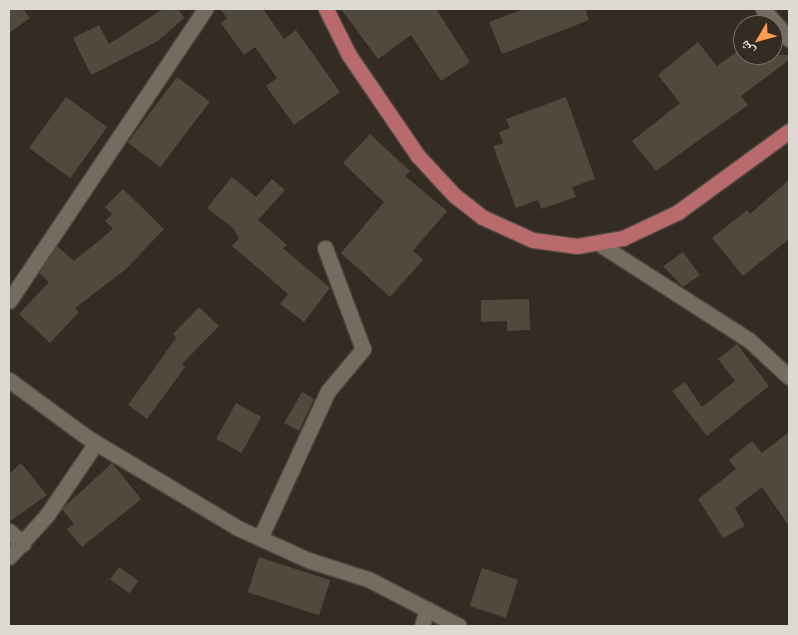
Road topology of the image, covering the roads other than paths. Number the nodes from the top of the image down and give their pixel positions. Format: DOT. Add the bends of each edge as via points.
graph roads {
  1 [pos="205,9"];
  2 [pos="326,9"];
  3 [pos="763,9"];
  4 [pos="789,39"];
  5 [pos="789,132"];
  6 [pos="601,245"];
  7 [pos="325,248"];
  8 [pos="9,301"];
  9 [pos="789,377"];
  10 [pos="9,380"];
  11 [pos="96,443"];
  12 [pos="9,531"];
  13 [pos="260,538"];
  14 [pos="23,544"];
  15 [pos="9,557"];
  16 [pos="427,610"];
  17 [pos="422,626"];
  18 [pos="459,626"];
  1 -- 8 [label="street"];
  2 -- 6 [label="main road" via="381,105 454,196 503,230 526,238"];
  3 -- 4 [label="street"];
  5 -- 6 [label="main road" via="678,212"];
  6 -- 9 [label="street" via="750,340"];
  7 -- 13 [label="street" via="363,348 328,391"];
  10 -- 11 [label="street"];
  11 -- 13 [label="street"];
  11 -- 14 [label="street"];
  12 -- 14 [label="street"];
  13 -- 16 [label="street" via="308,560 368,579"];
  14 -- 15 [label="street"];
  16 -- 17 [label="street"];
  16 -- 18 [label="street"];
}
